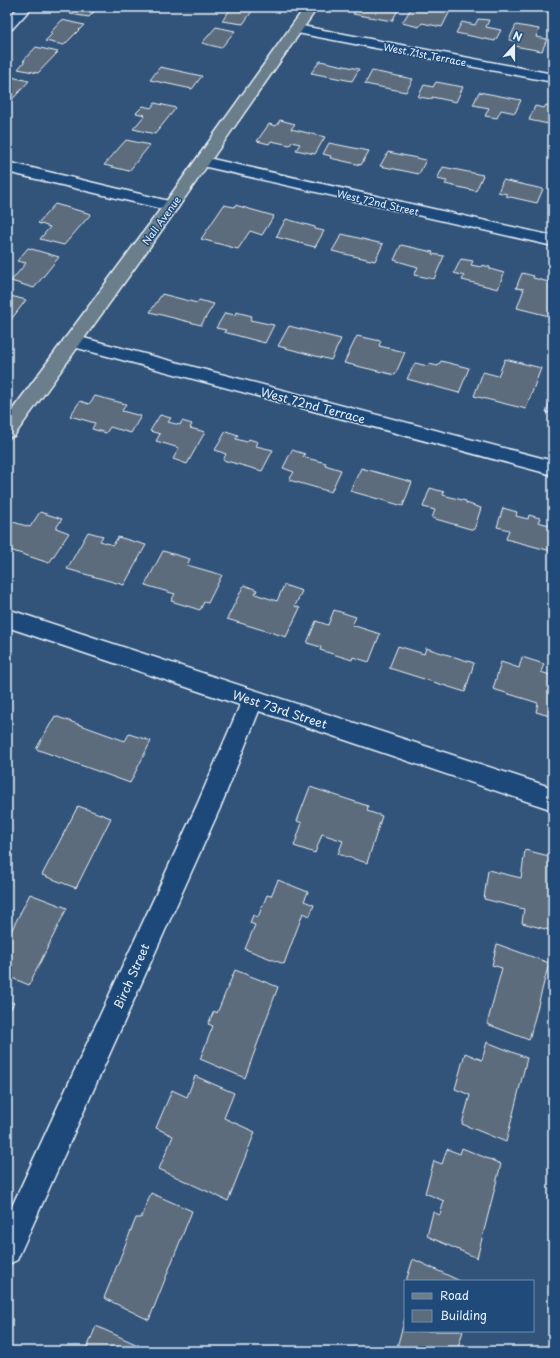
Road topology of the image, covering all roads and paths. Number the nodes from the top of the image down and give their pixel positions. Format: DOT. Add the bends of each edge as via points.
graph roads {
  1 [pos="26,7"];
  2 [pos="312,7"];
  3 [pos="7,26"];
  4 [pos="297,29"];
  5 [pos="553,78"];
  6 [pos="203,162"];
  7 [pos="7,167"];
  8 [pos="171,206"];
  9 [pos="553,242"];
  10 [pos="72,341"];
  11 [pos="7,431"];
  12 [pos="553,468"];
  13 [pos="7,618"];
  14 [pos="253,700"];
  15 [pos="553,799"];
  16 [pos="7,1250"];
  1 -- 3 [label="street"];
  2 -- 4 [label="main road, Nall Avenue"];
  4 -- 5 [label="street, West 71st Terrace"];
  4 -- 6 [label="main road, Nall Avenue"];
  6 -- 8 [label="main road, Nall Avenue"];
  6 -- 9 [label="street, West 72nd Street"];
  7 -- 8 [label="street"];
  8 -- 10 [label="main road, Nall Avenue"];
  10 -- 11 [label="main road, Nall Avenue"];
  10 -- 12 [label="street, West 72nd Terrace"];
  13 -- 14 [label="street, West 73rd Street"];
  14 -- 15 [label="street, West 73rd Street"];
  14 -- 16 [label="street, Birch Street" via="205,815"];
}
